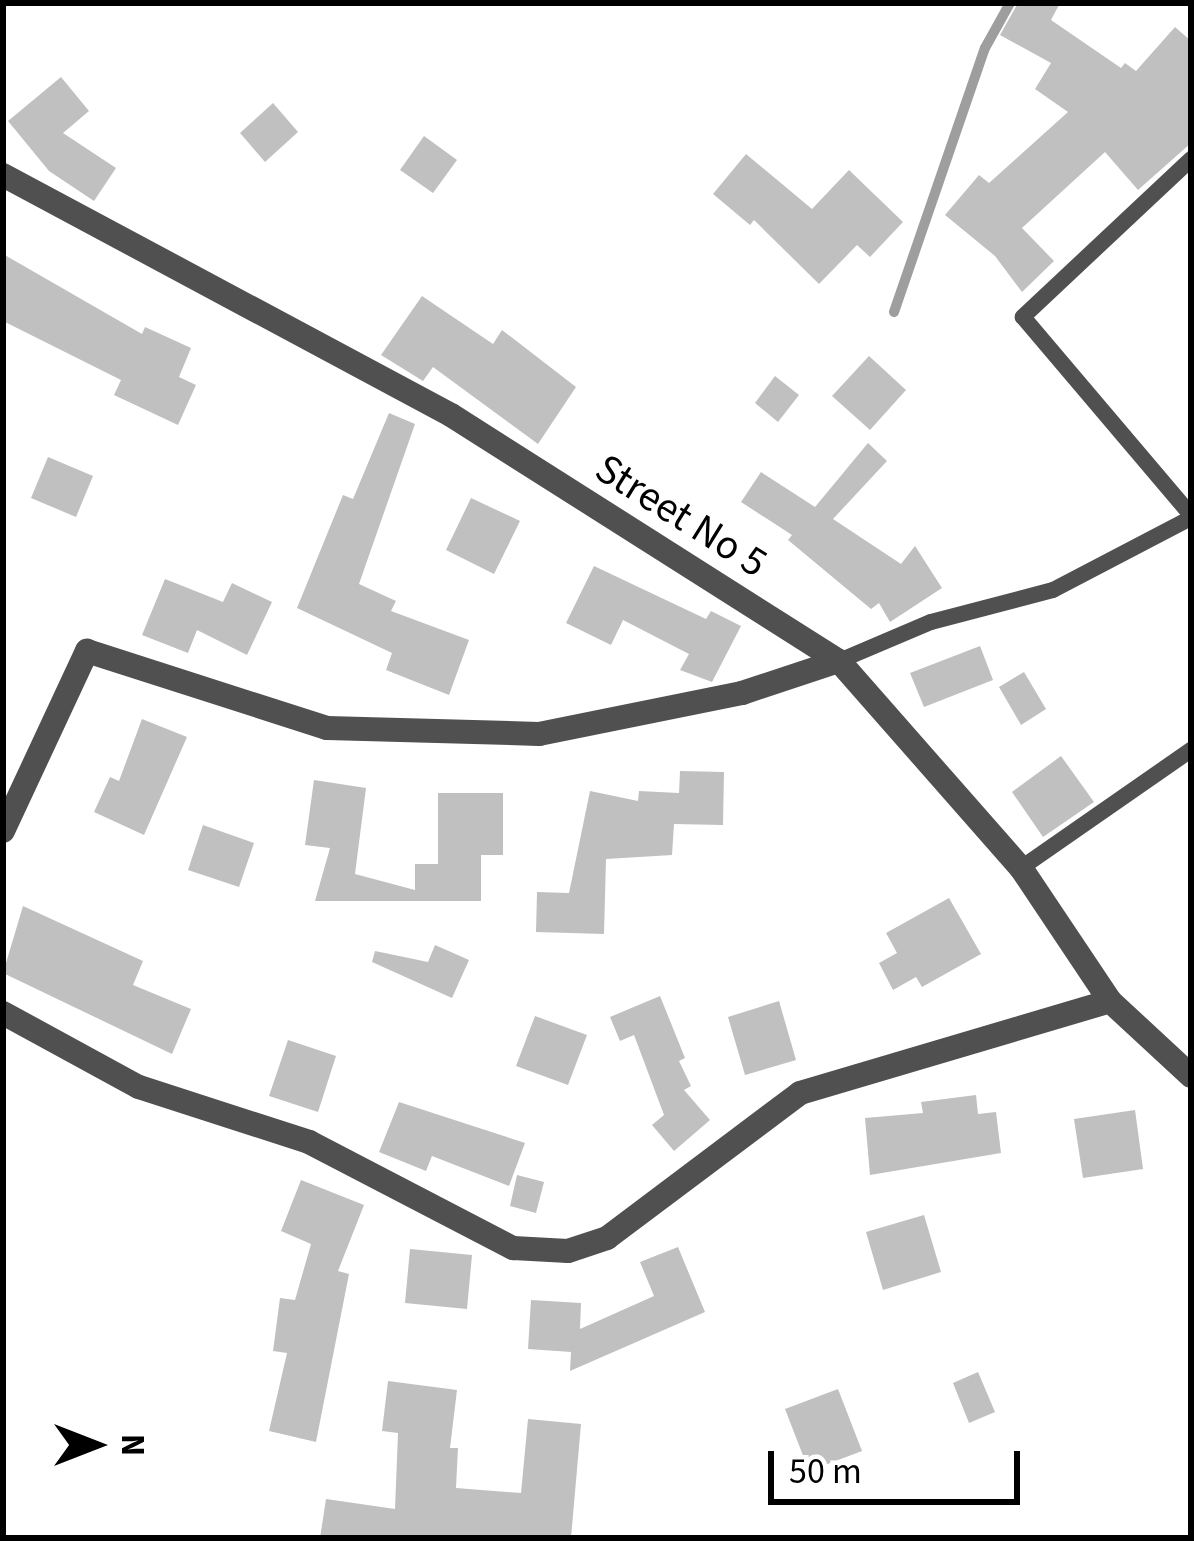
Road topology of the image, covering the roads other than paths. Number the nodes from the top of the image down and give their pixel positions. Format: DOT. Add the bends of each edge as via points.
graph roads {
  1 [pos="1191,159"];
  2 [pos="3,175"];
  3 [pos="1191,516"];
  4 [pos="839,662"];
  5 [pos="1191,750"];
  6 [pos="3,831"];
  7 [pos="1021,868"];
  8 [pos="1110,1001"];
  9 [pos="3,1013"];
  10 [pos="1191,1076"];
  1 -- 3 [label="lane" via="1023,316"];
  2 -- 4 [label="street, Street No 5" via="451,415"];
  3 -- 4 [label="lane" via="1053,590 932,622"];
  4 -- 6 [label="street" via="742,693 539,734 327,728 87,651"];
  4 -- 7 [label="street, Street No 5"];
  5 -- 7 [label="lane"];
  7 -- 8 [label="street, Street No 5"];
  8 -- 9 [label="street" via="800,1093 607,1238 568,1251 514,1248 309,1142 139,1087"];
  8 -- 10 [label="street, Street No 5"];
}
